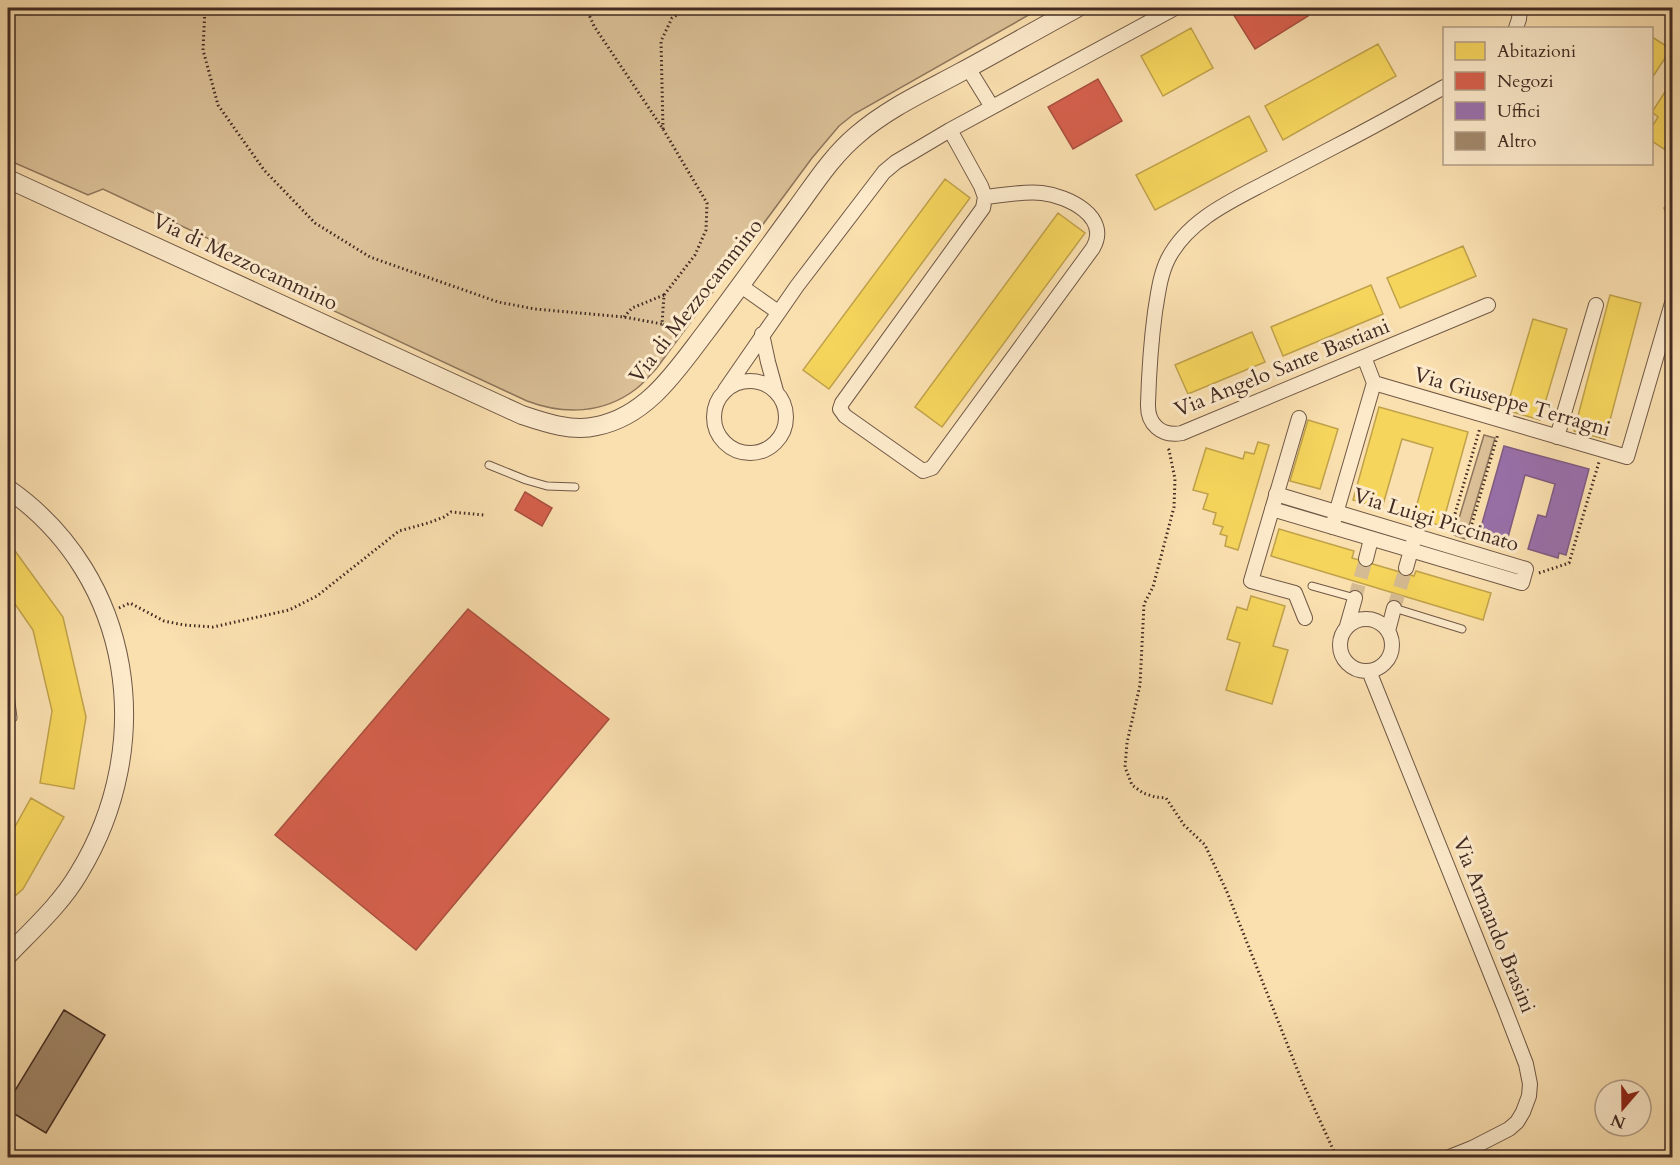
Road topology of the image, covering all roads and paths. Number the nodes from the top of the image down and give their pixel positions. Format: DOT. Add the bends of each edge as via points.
graph roads {
  1 [pos="205,8"];
  2 [pos="586,8"];
  3 [pos="689,8"];
  4 [pos="1077,8"];
  5 [pos="1175,8"];
  6 [pos="1520,8"];
  7 [pos="1516,27"];
  8 [pos="968,68"];
  9 [pos="1443,88"];
  10 [pos="992,107"];
  11 [pos="663,129"];
  12 [pos="950,130"];
  13 [pos="8,178"];
  14 [pos="985,197"];
  15 [pos="741,286"];
  16 [pos="664,295"];
  17 [pos="1672,303"];
  18 [pos="1596,304"];
  19 [pos="1488,305"];
  20 [pos="778,312"];
  21 [pos="624,317"];
  22 [pos="662,324"];
  23 [pos="762,334"];
  24 [pos="692,349"];
  25 [pos="1364,357"];
  26 [pos="1374,383"];
  27 [pos="724,390"];
  28 [pos="776,391"];
  29 [pos="1484,415"];
  30 [pos="1299,418"];
  31 [pos="1502,421"];
  32 [pos="1154,424"];
  33 [pos="1557,437"];
  34 [pos="1603,450"];
  35 [pos="489,465"];
  36 [pos="575,487"];
  37 [pos="8,489"];
  38 [pos="1276,494"];
  39 [pos="1272,509"];
  40 [pos="1336,512"];
  41 [pos="484,515"];
  42 [pos="1332,527"];
  43 [pos="1415,535"];
  44 [pos="1371,539"];
  45 [pos="1446,545"];
  46 [pos="1411,550"];
  47 [pos="1464,550"];
  48 [pos="1365,559"];
  49 [pos="1460,565"];
  50 [pos="1406,568"];
  51 [pos="1526,569"];
  52 [pos="1312,586"];
  53 [pos="1355,598"];
  54 [pos="130,603"];
  55 [pos="1394,608"];
  56 [pos="1305,618"];
  57 [pos="1347,626"];
  58 [pos="1462,629"];
  59 [pos="1388,631"];
  60 [pos="1369,671"];
  61 [pos="8,678"];
  62 [pos="13,718"];
  63 [pos="8,955"];
  64 [pos="1337,1158"];
  65 [pos="1447,1158"];
  1 -- 21 [label="path" via="203,50 218,105 264,170 315,224 370,257 498,302"];
  2 -- 11 [label="path"];
  3 -- 11 [label="path" via="672,18 661,41"];
  4 -- 8 [label="street, Via di Mezzocammino"];
  5 -- 10 [label="street"];
  6 -- 7 [label="street"];
  8 -- 10 [label="street"];
  8 -- 15 [label="street, Via di Mezzocammino" via="888,111 856,136 827,166"];
  9 -- 32 [label="street, Via Angelo Sante Bastiani" via="1223,206 1183,237 1164,267 1159,288 1149,376 1148,410"];
  10 -- 12 [label="street"];
  11 -- 16 [label="path" via="707,203 706,230 695,255"];
  12 -- 14 [label="street"];
  12 -- 20 [label="street" via="884,172"];
  13 -- 24 [label="street, Via di Mezzocammino" via="541,422 583,428 621,418 653,396"];
  14 -- 14 [label="street" via="979,214 840,406 845,416 923,471 932,468 1098,238 1098,227 1092,218 1060,197 1033,192"];
  15 -- 20 [label="street"];
  15 -- 24 [label="street, Via di Mezzocammino"];
  16 -- 21 [label="path" via="632,308"];
  16 -- 22 [label="path"];
  17 -- 34 [label="street, Via Giuseppe Terragni" via="1627,457"];
  18 -- 33 [label="street"];
  19 -- 25 [label="street, Via Angelo Sante Bastiani"];
  20 -- 23 [label="street"];
  21 -- 22 [label="path"];
  22 -- 24 [label="path"];
  23 -- 27 [label="street"];
  23 -- 28 [label="street"];
  25 -- 26 [label="street"];
  25 -- 32 [label="street, Via Angelo Sante Bastiani" via="1182,433 1167,433"];
  26 -- 29 [label="street, Via Giuseppe Terragni"];
  26 -- 40 [label="street"];
  27 -- 28 [label="street" via="749,380 765,383"];
  27 -- 28 [label="street" via="716,402 715,428 730,448 744,453 768,449 785,428 784,404"];
  29 -- 31 [label="street, Via Giuseppe Terragni"];
  29 -- 45 [label="path"];
  30 -- 38 [label="street"];
  31 -- 33 [label="street, Via Giuseppe Terragni"];
  31 -- 47 [label="path"];
  32 -- 64 [label="path" via="1154,436 1169,450 1176,479 1174,507 1153,587 1144,604 1140,685 1125,767 1132,786 1166,798 1184,825 1205,845"];
  33 -- 34 [label="street, Via Giuseppe Terragni"];
  34 -- 51 [label="path" via="1569,563 1540,573"];
  35 -- 36 [label="lane" via="547,486"];
  37 -- 63 [label="street" via="62,540 96,592 114,636 125,708 115,791 93,849 61,899"];
  38 -- 39 [label="street"];
  38 -- 40 [label="street, Via Luigi Piccinato"];
  39 -- 42 [label="street, Via Luigi Piccinato"];
  39 -- 56 [label="street" via="1251,581 1295,593"];
  40 -- 42 [label="street"];
  40 -- 43 [label="street, Via Luigi Piccinato"];
  41 -- 54 [label="path" via="451,512 428,524 399,531 317,596 289,610 213,627 164,621"];
  42 -- 44 [label="street, Via Luigi Piccinato"];
  43 -- 45 [label="street, Via Luigi Piccinato"];
  43 -- 46 [label="street"];
  44 -- 46 [label="street, Via Luigi Piccinato"];
  44 -- 48 [label="street"];
  45 -- 47 [label="street, Via Luigi Piccinato"];
  46 -- 49 [label="street, Via Luigi Piccinato"];
  46 -- 50 [label="street"];
  47 -- 49 [label="street"];
  47 -- 51 [label="street, Via Luigi Piccinato"];
  49 -- 51 [label="street, Via Luigi Piccinato" via="1522,583"];
  52 -- 53 [label="lane"];
  53 -- 57 [label="street"];
  55 -- 58 [label="lane"];
  55 -- 59 [label="street"];
  57 -- 59 [label="street" via="1368,619"];
  57 -- 60 [label="street" via="1340,641 1342,657 1353,668"];
  59 -- 60 [label="street" via="1392,639 1390,656 1378,669"];
  60 -- 65 [label="street, Via Armando Brasini" via="1504,1007 1530,1084 1517,1122"];
  61 -- 62 [label="lane"];
}
